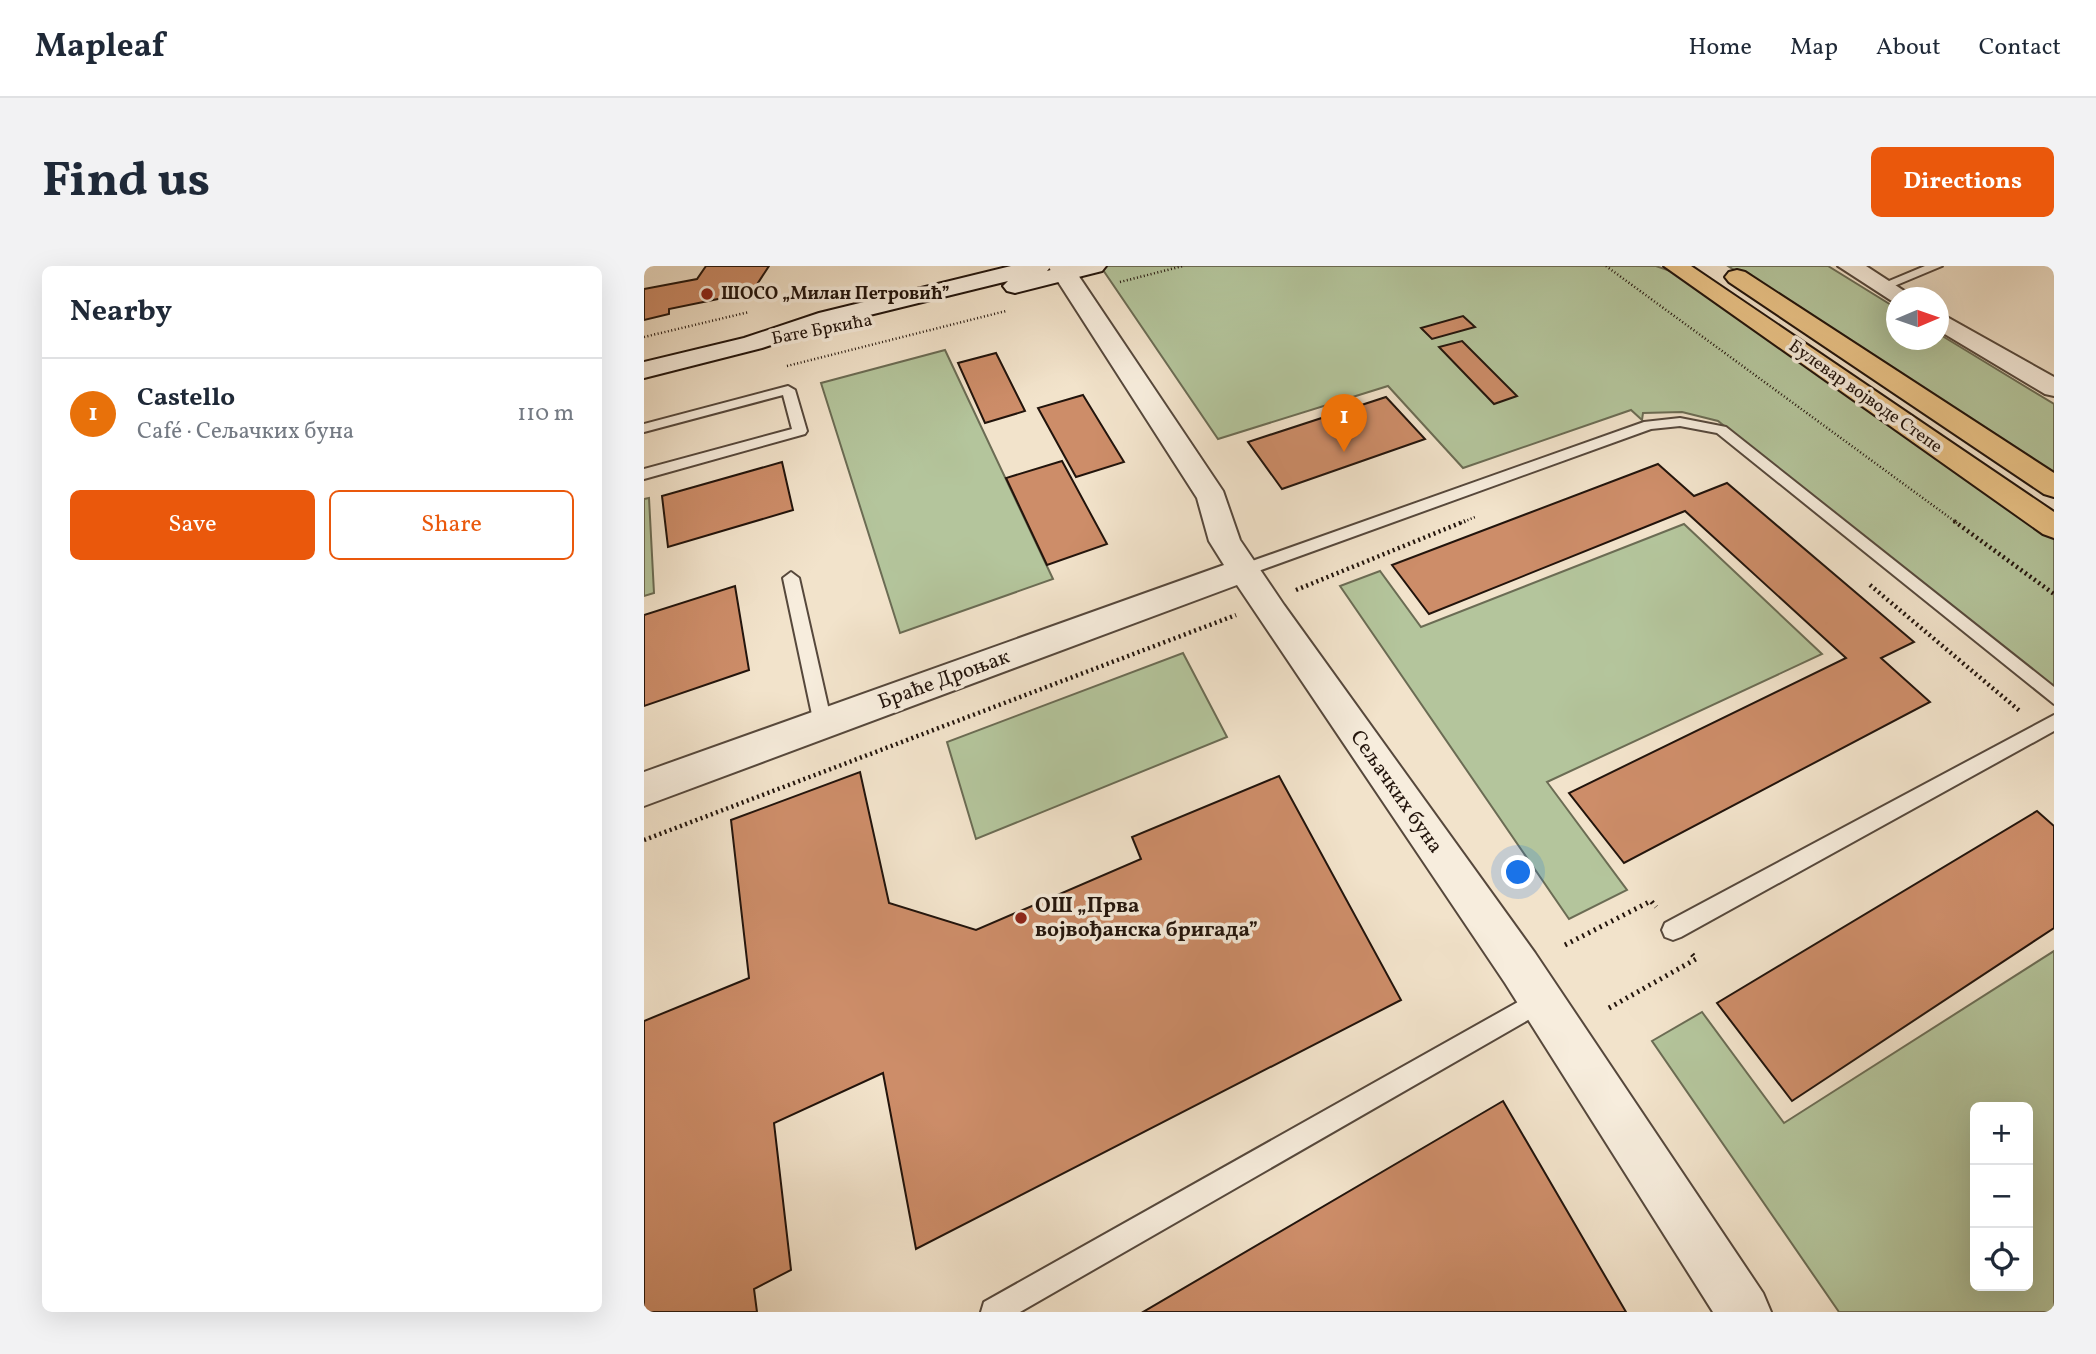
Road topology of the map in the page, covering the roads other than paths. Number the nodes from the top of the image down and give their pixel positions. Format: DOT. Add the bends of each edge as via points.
graph roads {
  1 [pos="1721,266"];
  2 [pos="1850,266"];
  3 [pos="1936,266"];
  4 [pos="1676,267"];
  5 [pos="1067,273"];
  6 [pos="1901,287"];
  7 [pos="1886,288"];
  8 [pos="1949,326"];
  9 [pos="644,370"];
  10 [pos="2054,388"];
  11 [pos="644,428"];
  12 [pos="644,474"];
  13 [pos="2050,480"];
  14 [pos="2054,527"];
  15 [pos="1244,570"];
  16 [pos="791,578"];
  17 [pos="2054,697"];
  18 [pos="2054,722"];
  19 [pos="823,724"];
  20 [pos="644,789"];
  21 [pos="1673,930"];
  22 [pos="1541,1000"];
  23 [pos="994,1312"];
  24 [pos="1744,1312"];
  1 -- 13 [label="main road, Булевар војводе Степе"];
  2 -- 7 [label="street"];
  3 -- 6 [label="lane"];
  4 -- 14 [label="main road, Булевар војводе Степе"];
  5 -- 9 [label="street, Бате Бркића" via="824,333 753,343"];
  5 -- 15 [label="street, Сељачких буна" via="1212,498 1224,541"];
  8 -- 10 [label="street"];
  11 -- 12 [label="lane" via="788,390 800,431"];
  15 -- 17 [label="lane" via="1649,425 1680,422 1721,430"];
  15 -- 19 [label="street, Браће Дроњак"];
  15 -- 22 [label="street, Сељачких буна"];
  16 -- 19 [label="lane"];
  18 -- 21 [label="lane"];
  19 -- 20 [label="street, Браће Дроњак"];
  22 -- 23 [label="lane"];
  22 -- 24 [label="street, Сељачких буна"];
}
